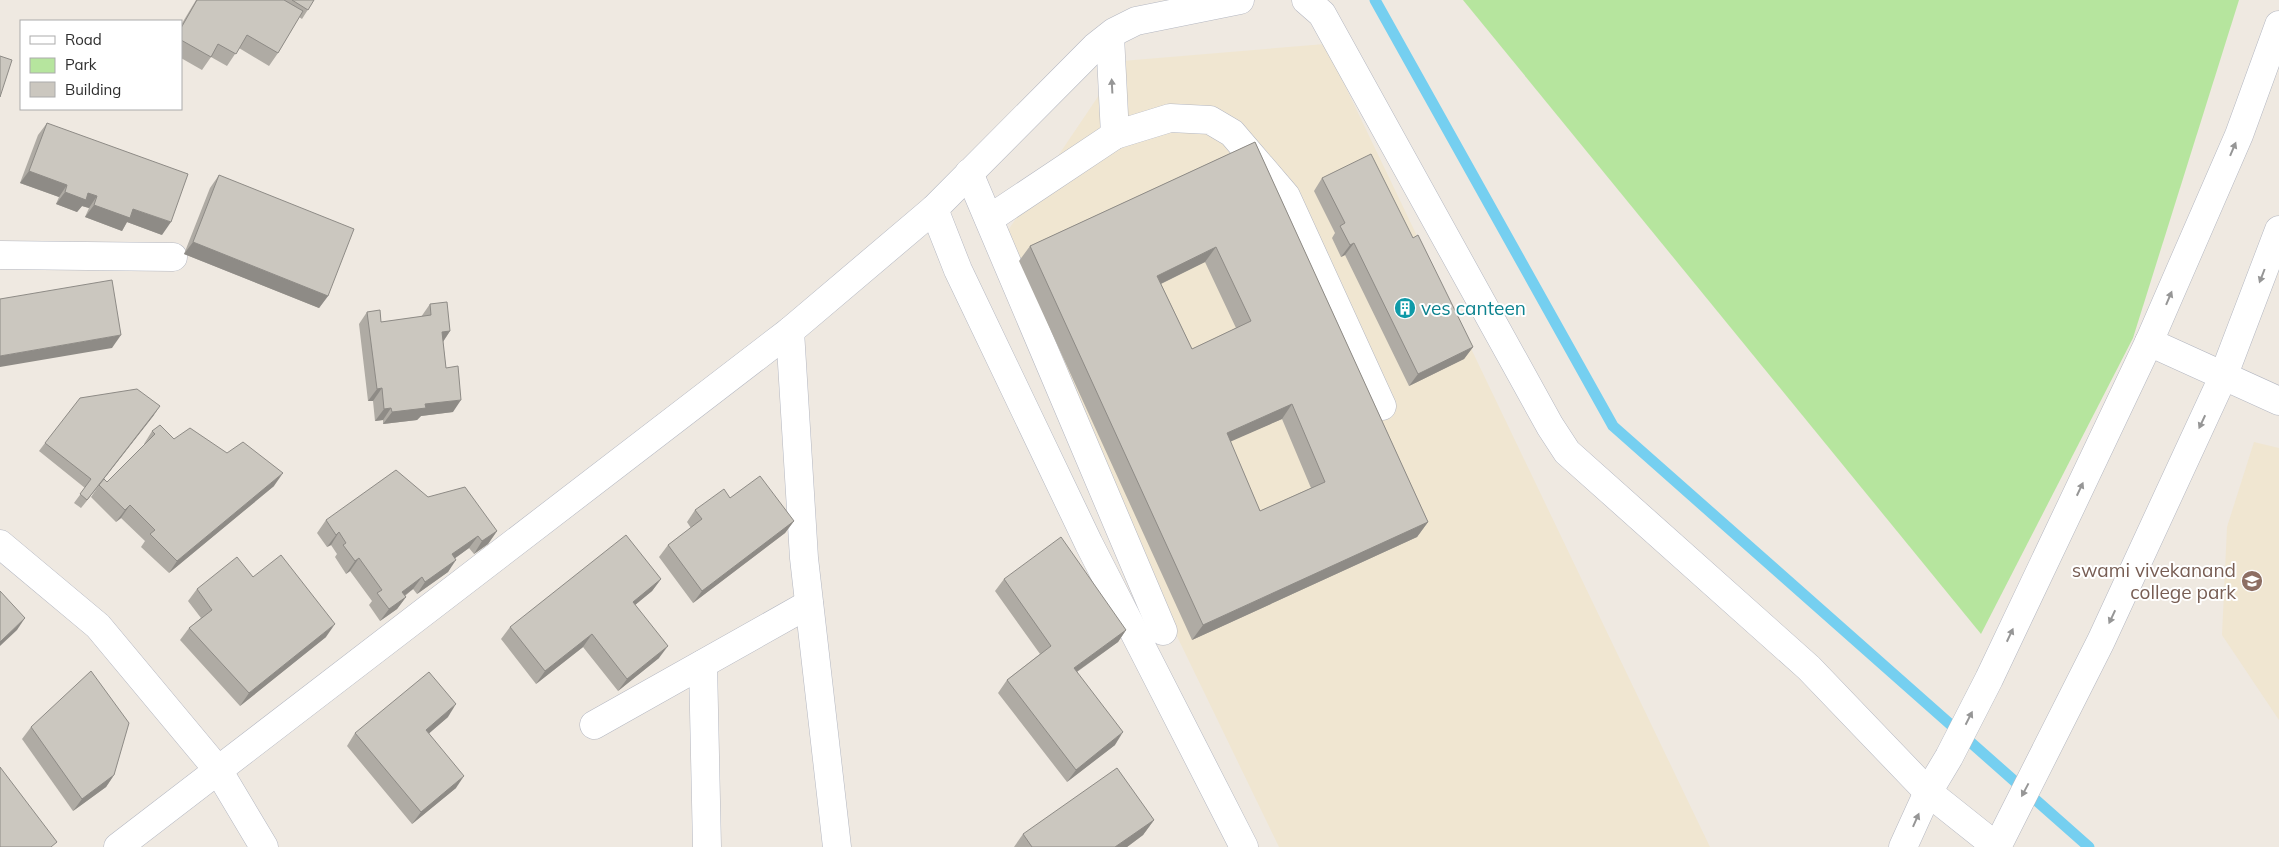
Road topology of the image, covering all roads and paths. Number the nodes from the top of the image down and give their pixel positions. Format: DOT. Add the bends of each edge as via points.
graph roads {
  1 [pos="1240,0"];
  2 [pos="1306,0"];
  3 [pos="2279,25"];
  4 [pos="1110,36"];
  5 [pos="1115,135"];
  6 [pos="969,173"];
  7 [pos="934,209"];
  8 [pos="988,219"];
  9 [pos="2279,230"];
  10 [pos="0,255"];
  11 [pos="174,257"];
  12 [pos="790,331"];
  13 [pos="2149,342"];
  14 [pos="2223,377"];
  15 [pos="2279,401"];
  16 [pos="1382,406"];
  17 [pos="0,544"];
  18 [pos="809,604"];
  19 [pos="1163,631"];
  20 [pos="703,664"];
  21 [pos="594,725"];
  22 [pos="218,770"];
  23 [pos="1928,792"];
  24 [pos="1238,844"];
  25 [pos="118,847"];
  26 [pos="264,847"];
  27 [pos="707,847"];
  28 [pos="837,847"];
  29 [pos="1904,847"];
  30 [pos="1997,847"];
  1 -- 4 [label="street" via="1136,21"];
  2 -- 23 [label="street" via="1322,14 1567,452 1808,668"];
  13 -- 3 [label="street, one-way" via="2239,136"];
  5 -- 4 [label="street, one-way"];
  4 -- 6 [label="street" via="1095,47"];
  5 -- 8 [label="street"];
  5 -- 16 [label="street" via="1170,118 1210,120 1232,133 1286,196"];
  6 -- 7 [label="street"];
  6 -- 8 [label="street"];
  7 -- 12 [label="street"];
  7 -- 24 [label="street" via="958,270 1089,544"];
  8 -- 19 [label="street"];
  9 -- 14 [label="street, one-way"];
  10 -- 11 [label="street"];
  12 -- 18 [label="street"];
  12 -- 22 [label="street"];
  13 -- 14 [label="street"];
  23 -- 13 [label="street, one-way" via="1989,679"];
  14 -- 15 [label="street"];
  14 -- 30 [label="street, one-way" via="2101,641"];
  17 -- 22 [label="street" via="98,626"];
  18 -- 20 [label="street"];
  18 -- 28 [label="street"];
  20 -- 21 [label="street"];
  20 -- 27 [label="street"];
  22 -- 25 [label="street"];
  22 -- 26 [label="street"];
  29 -- 23 [label="street, one-way"];
  23 -- 30 [label="street"];
}
